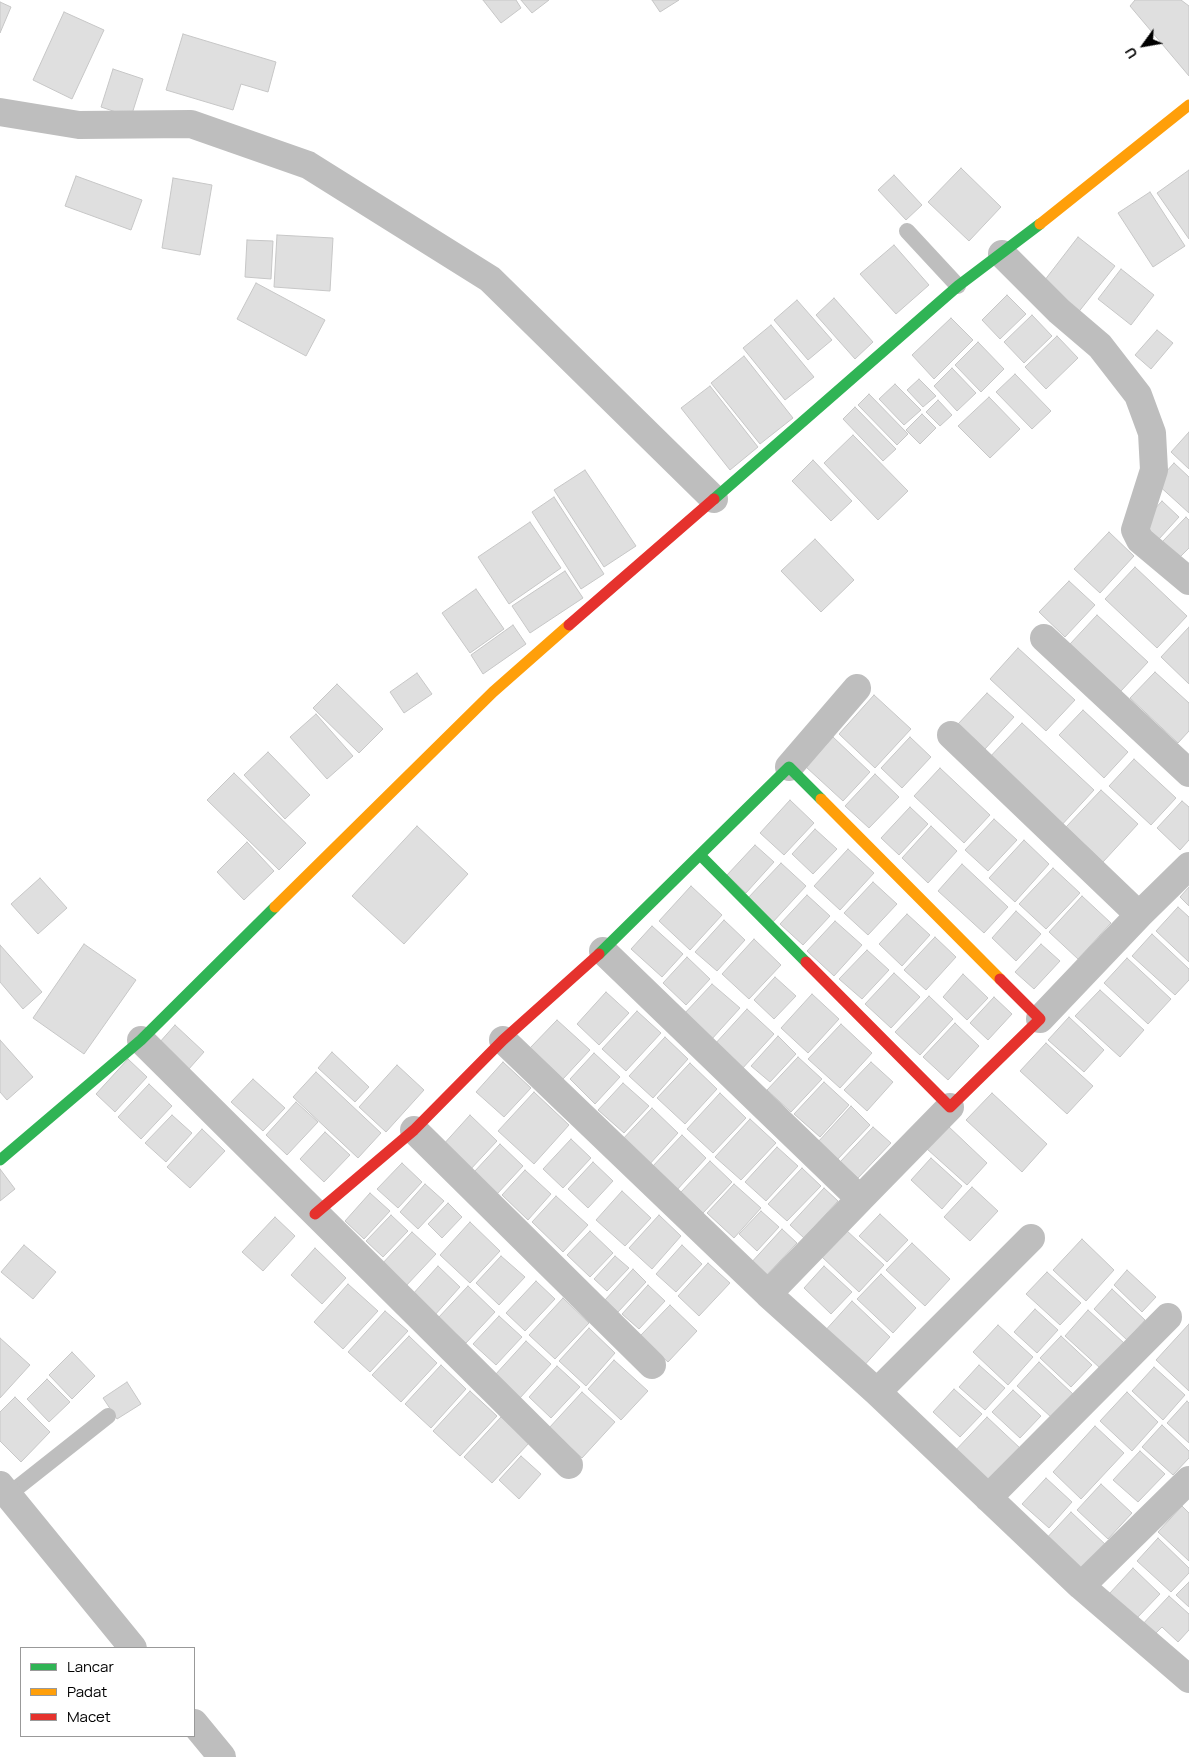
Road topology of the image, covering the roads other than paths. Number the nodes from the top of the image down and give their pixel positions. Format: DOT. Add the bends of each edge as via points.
graph roads {
  1 [pos="1189,105"];
  2 [pos="0,112"];
  3 [pos="907,231"];
  4 [pos="1002,254"];
  5 [pos="958,286"];
  6 [pos="714,499"];
  7 [pos="1189,581"];
  8 [pos="1044,638"];
  9 [pos="858,688"];
  10 [pos="951,735"];
  11 [pos="789,767"];
  12 [pos="1189,773"];
  13 [pos="700,855"];
  14 [pos="1189,866"];
  15 [pos="1139,915"];
  16 [pos="603,951"];
  17 [pos="1040,1019"];
  18 [pos="141,1040"];
  19 [pos="503,1040"];
  20 [pos="950,1106"];
  21 [pos="414,1130"];
  22 [pos="0,1160"];
  23 [pos="860,1199"];
  24 [pos="315,1214"];
  25 [pos="1031,1238"];
  26 [pos="768,1294"];
  27 [pos="1168,1317"];
  28 [pos="652,1365"];
  29 [pos="877,1392"];
  30 [pos="108,1416"];
  31 [pos="569,1465"];
  32 [pos="1189,1480"];
  33 [pos="4,1490"];
  34 [pos="988,1498"];
  35 [pos="1081,1586"];
  36 [pos="132,1647"];
  37 [pos="1186,1670"];
  38 [pos="195,1724"];
  39 [pos="222,1757"];
  1 -- 4 [label="street"];
  2 -- 6 [label="street" via="79,125 191,124 308,165 490,280"];
  3 -- 5 [label="lane"];
  4 -- 5 [label="street"];
  4 -- 7 [label="street" via="1059,311 1100,346 1138,395 1152,433 1154,470 1135,530 1140,540"];
  5 -- 6 [label="street"];
  6 -- 18 [label="street" via="493,692"];
  8 -- 12 [label="street"];
  9 -- 11 [label="street"];
  10 -- 15 [label="street"];
  11 -- 13 [label="street"];
  11 -- 17 [label="street"];
  13 -- 16 [label="street"];
  13 -- 20 [label="street"];
  14 -- 15 [label="street"];
  15 -- 17 [label="street"];
  16 -- 19 [label="street"];
  16 -- 23 [label="street"];
  17 -- 20 [label="street"];
  18 -- 22 [label="street"];
  18 -- 24 [label="street"];
  19 -- 21 [label="street"];
  19 -- 26 [label="street"];
  20 -- 23 [label="street"];
  21 -- 24 [label="street"];
  21 -- 28 [label="street"];
  23 -- 26 [label="street"];
  24 -- 31 [label="street"];
  25 -- 29 [label="street"];
  26 -- 29 [label="street"];
  27 -- 34 [label="street"];
  29 -- 34 [label="street"];
  30 -- 33 [label="lane"];
  32 -- 35 [label="street"];
  33 -- 36 [label="street"];
  34 -- 35 [label="street"];
  35 -- 37 [label="street"];
  38 -- 39 [label="street"];
}
